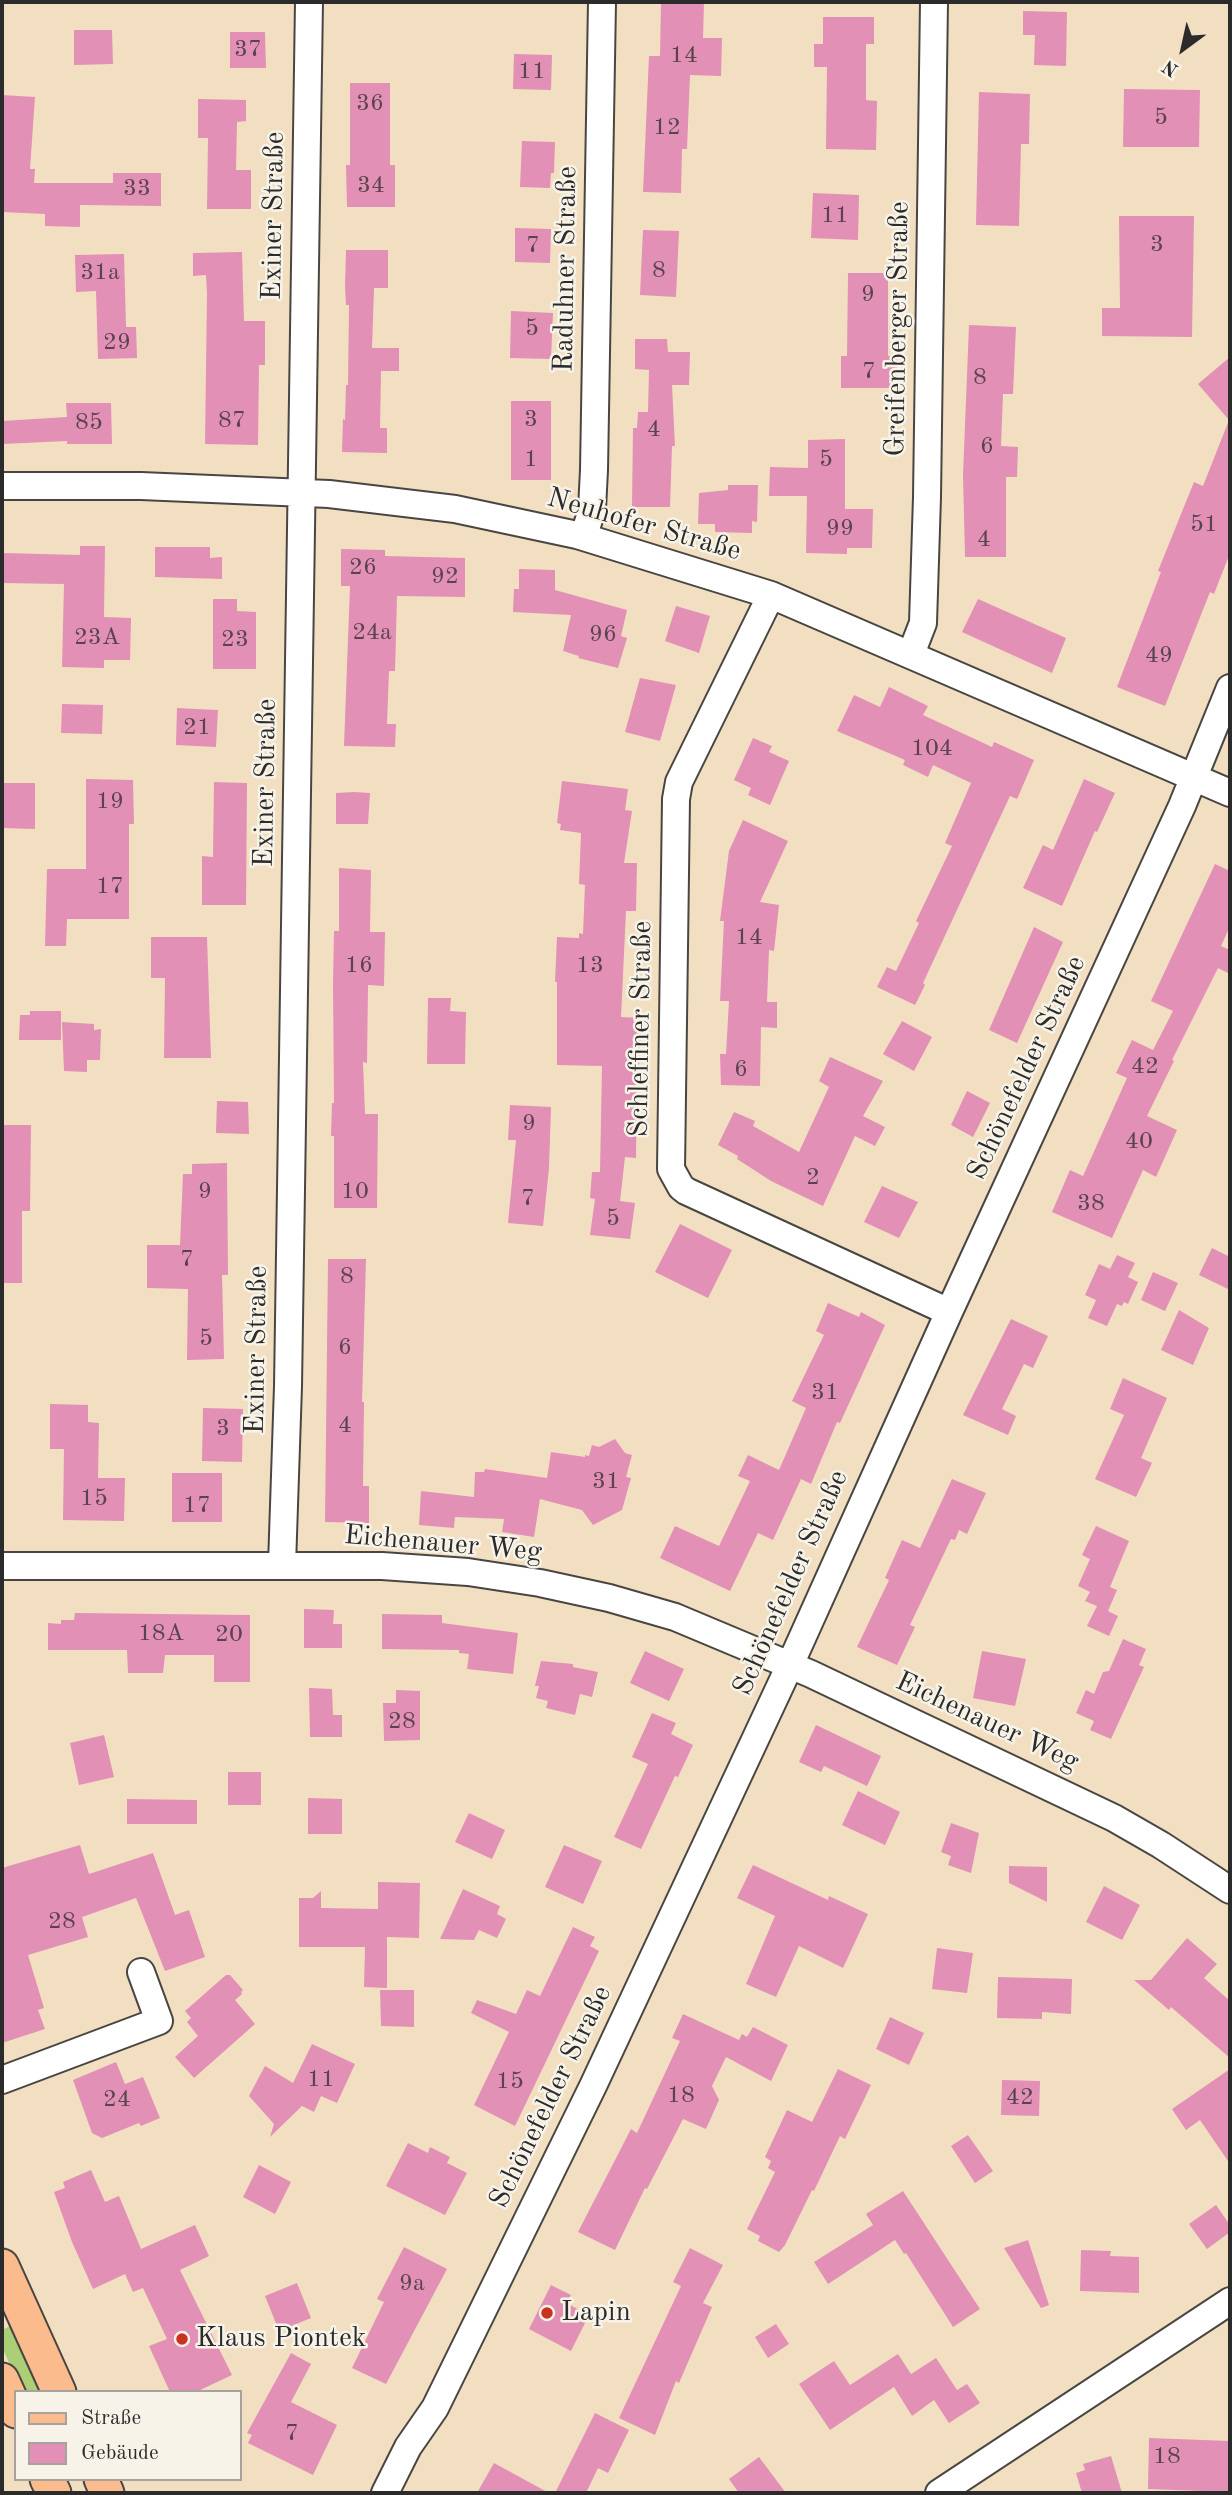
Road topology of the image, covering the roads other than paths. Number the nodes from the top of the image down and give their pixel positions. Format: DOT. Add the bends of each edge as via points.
graph roads {
  1 [pos="309,2"];
  2 [pos="602,2"];
  3 [pos="934,2"];
  4 [pos="2,486"];
  5 [pos="302,492"];
  6 [pos="584,536"];
  7 [pos="771,595"];
  8 [pos="911,654"];
  9 [pos="1230,688"];
  10 [pos="1194,777"];
  11 [pos="1230,793"];
  12 [pos="949,1312"];
  13 [pos="282,1565"];
  14 [pos="2,1566"];
  15 [pos="790,1665"];
  16 [pos="1230,1891"];
  17 [pos="141,1972"];
  18 [pos="2,2080"];
  19 [pos="2,2266"];
  20 [pos="1230,2301"];
  21 [pos="2,2380"];
  22 [pos="58,2390"];
  23 [pos="14,2407"];
  24 [pos="385,2493"];
  25 [pos="939,2493"];
  1 -- 5 [label="street, Exiner Straße"];
  2 -- 6 [label="street, Raduhner Straße" via="594,470 592,509"];
  3 -- 8 [label="street, Greifenberger Straße" via="924,599 923,623"];
  4 -- 5 [label="street, Neuhofer Straße"];
  5 -- 6 [label="street, Neuhofer Straße" via="455,509"];
  5 -- 13 [label="street, Exiner Straße"];
  6 -- 7 [label="street, Neuhofer Straße"];
  7 -- 8 [label="street, Neuhofer Straße"];
  7 -- 12 [label="street, Schleffiner Straße" via="679,782 676,799 671,1169 686,1191"];
  8 -- 10 [label="street, Neuhofer Straße"];
  9 -- 10 [label="street, Schönefelder Straße"];
  10 -- 11 [label="street, Neuhofer Straße"];
  10 -- 12 [label="street, Schönefelder Straße"];
  12 -- 15 [label="street, Schönefelder Straße"];
  13 -- 14 [label="street, Eichenauer Weg"];
  13 -- 15 [label="street, Eichenauer Weg" via="382,1566 540,1583 675,1617"];
  15 -- 16 [label="street, Eichenauer Weg" via="1114,1818"];
  15 -- 24 [label="street, Schönefelder Straße" via="477,2324"];
  17 -- 18 [label="street" via="159,2021"];
  19 -- 22 [label="main road"];
  20 -- 25 [label="street"];
  21 -- 23 [label="main road"];
}
